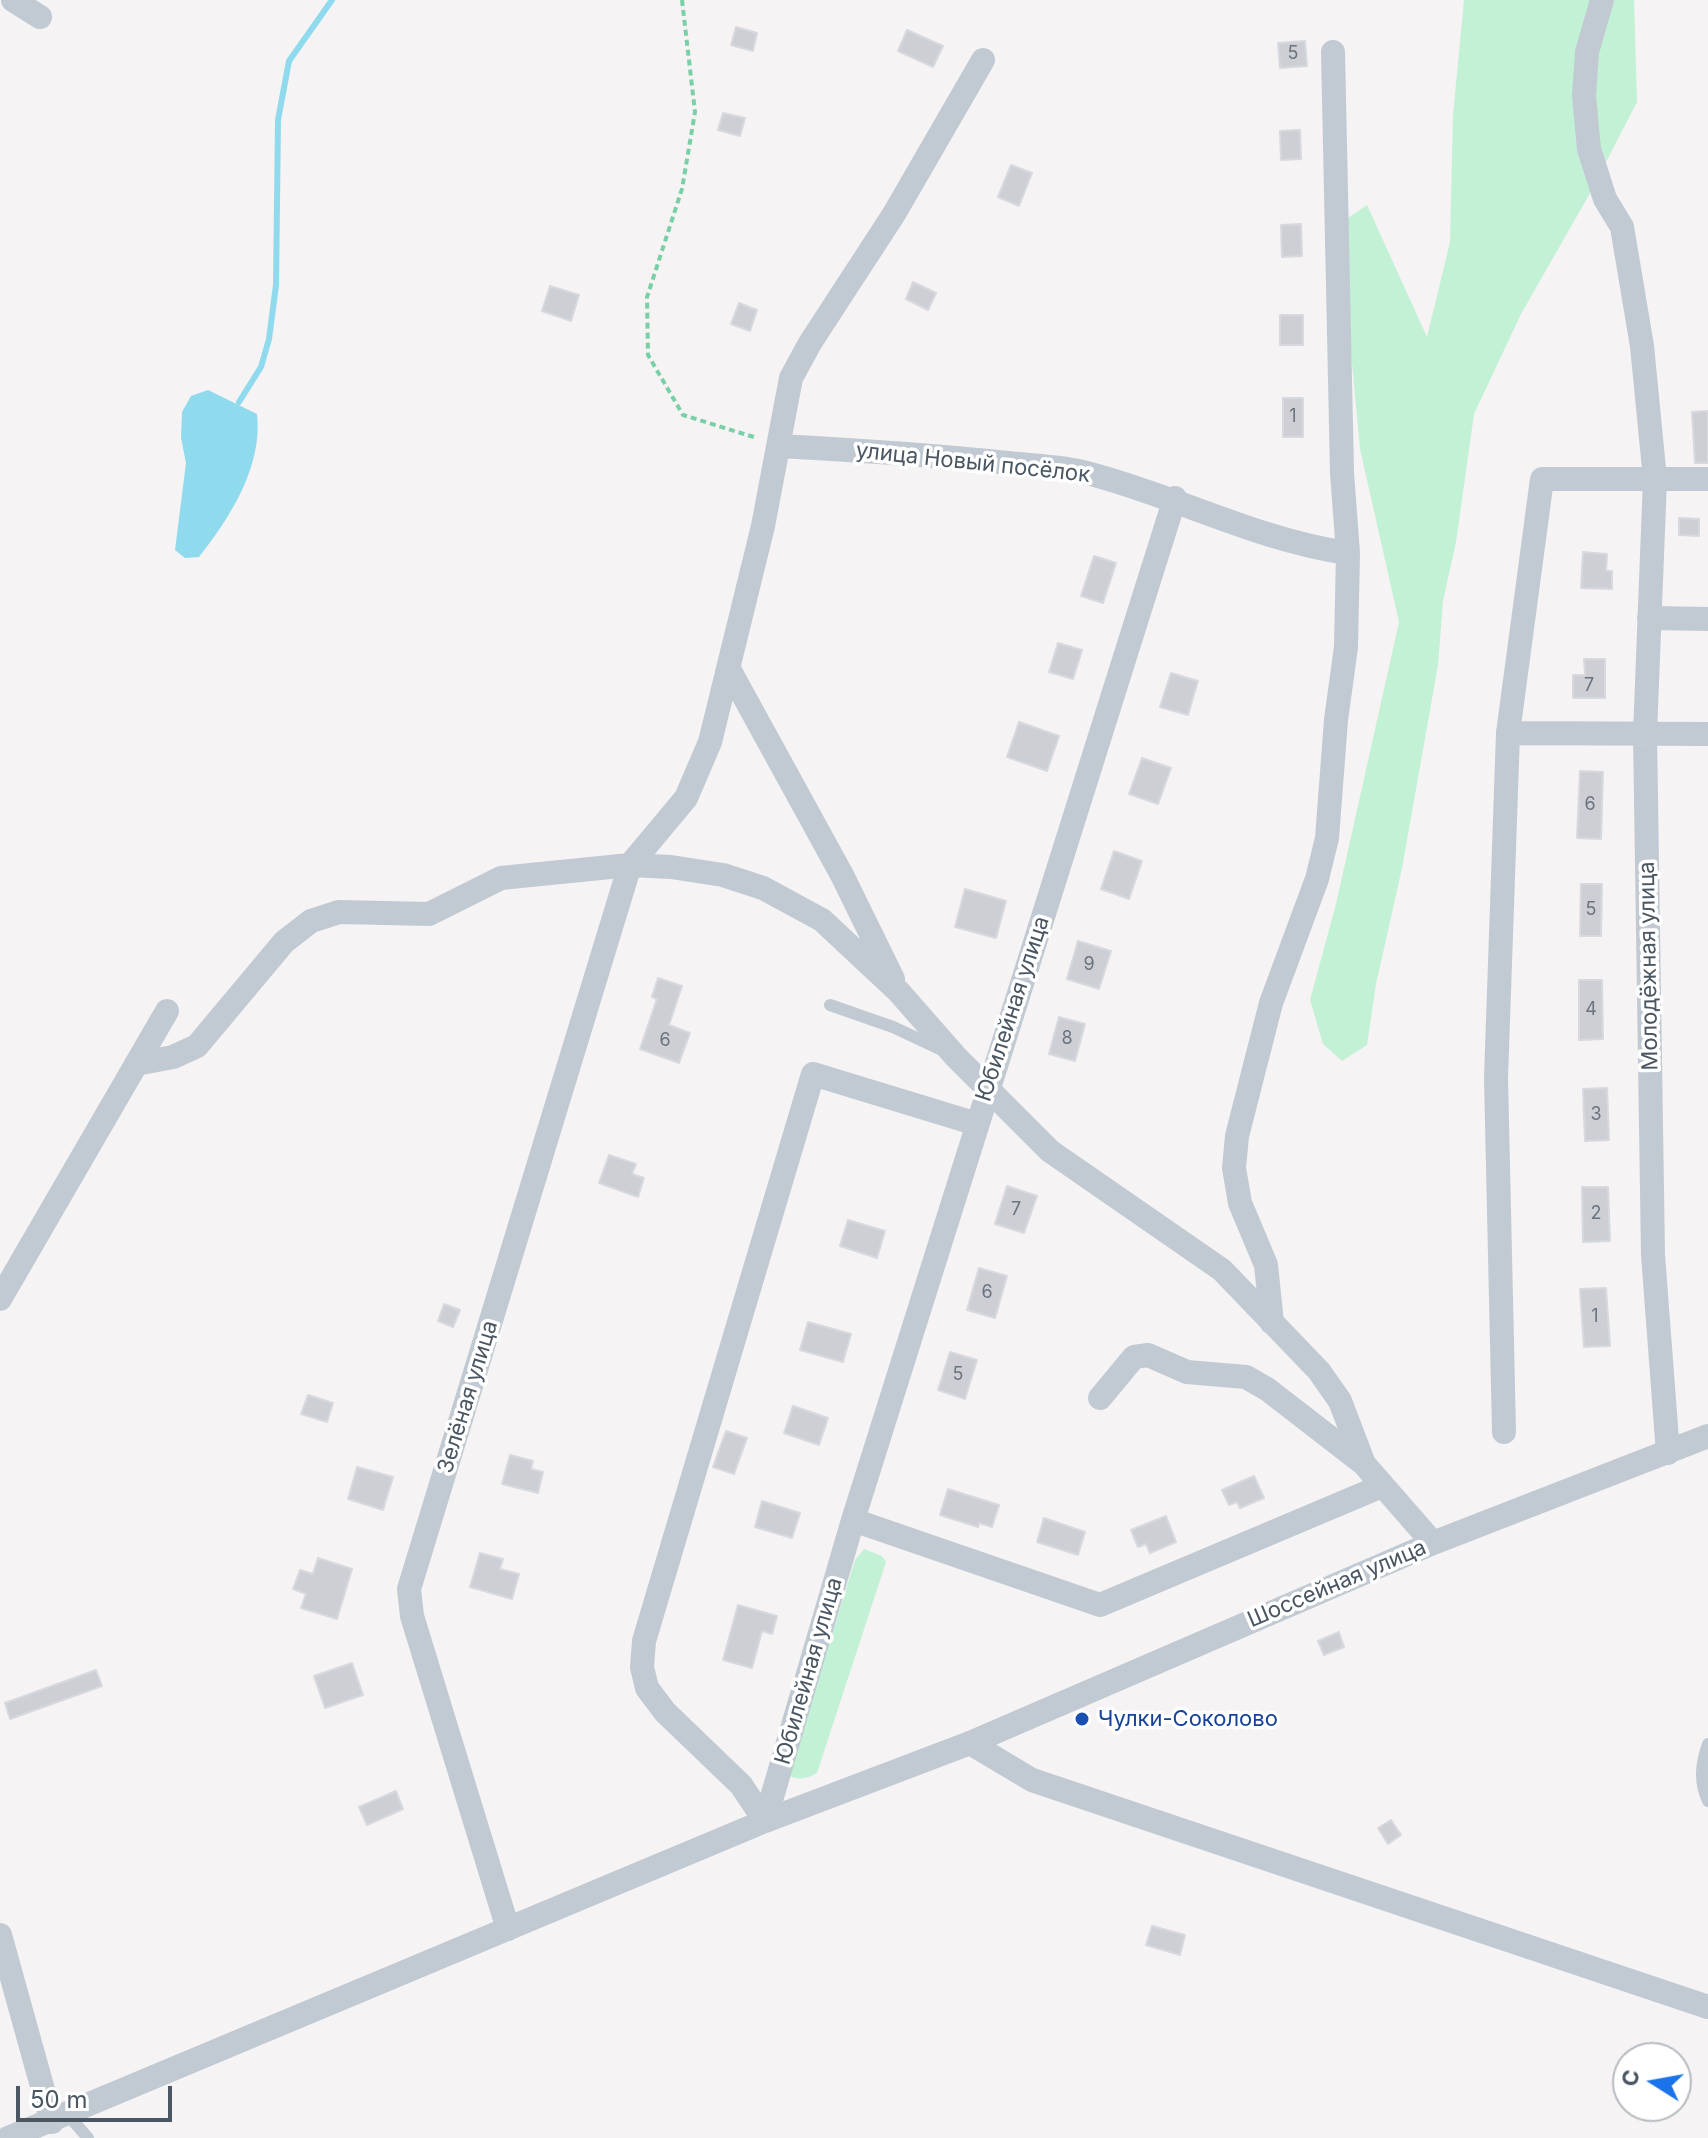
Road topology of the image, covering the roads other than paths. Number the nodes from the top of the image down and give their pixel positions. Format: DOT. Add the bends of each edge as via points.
graph roads {
  1 [pos="13,0"];
  2 [pos="1602,0"];
  3 [pos="40,17"];
  4 [pos="1333,52"];
  5 [pos="983,60"];
  6 [pos="778,446"];
  7 [pos="1655,479"];
  8 [pos="1708,479"];
  9 [pos="1175,498"];
  10 [pos="1348,553"];
  11 [pos="1649,618"];
  12 [pos="1708,619"];
  13 [pos="730,671"];
  14 [pos="1508,733"];
  15 [pos="1645,734"];
  16 [pos="1708,734"];
  17 [pos="630,865"];
  18 [pos="899,992"];
  19 [pos="830,1005"];
  20 [pos="167,1011"];
  21 [pos="956,1057"];
  22 [pos="136,1064"];
  23 [pos="988,1089"];
  24 [pos="977,1124"];
  25 [pos="0,1299"];
  26 [pos="1272,1323"];
  27 [pos="1100,1398"];
  28 [pos="1504,1432"];
  29 [pos="1708,1436"];
  30 [pos="1668,1453"];
  31 [pos="1364,1464"];
  32 [pos="1382,1486"];
  33 [pos="853,1520"];
  34 [pos="1433,1543"];
  35 [pos="970,1743"];
  36 [pos="1708,1744"];
  37 [pos="1708,1801"];
  38 [pos="765,1821"];
  39 [pos="508,1929"];
  40 [pos="0,1935"];
  41 [pos="1708,2007"];
  42 [pos="60,2119"];
  43 [pos="8,2138"];
  44 [pos="88,2138"];
  1 -- 3 [label="street"];
  2 -- 7 [label="street, Молодёжная улица" via="1587,52 1589,149 1605,199 1622,227 1642,346"];
  4 -- 10 [label="street"];
  5 -- 6 [label="street" via="797,366"];
  6 -- 9 [label="street, улица Новый посёлок" via="1083,472"];
  6 -- 13 [label="street"];
  7 -- 8 [label="street"];
  7 -- 11 [label="street, Молодёжная улица"];
  7 -- 14 [label="street" via="1542,479"];
  9 -- 10 [label="street, улица Новый посёлок" via="1251,530"];
  9 -- 23 [label="street, Юбилейная улица"];
  10 -- 26 [label="street" via="1346,647 1327,838 1271,1003 1237,1136 1234,1168 1240,1203 1266,1265"];
  11 -- 12 [label="street"];
  11 -- 15 [label="street, Молодёжная улица"];
  13 -- 17 [label="street" via="710,742 686,798"];
  13 -- 18 [label="street" via="842,875"];
  14 -- 15 [label="street"];
  14 -- 28 [label="street" via="1496,1078"];
  15 -- 16 [label="street"];
  15 -- 30 [label="street, Молодёжная улица" via="1653,1255"];
  17 -- 18 [label="street" via="710,873 763,888 822,920"];
  17 -- 22 [label="street" via="501,878 429,914 339,912 311,921 284,942 197,1046"];
  17 -- 39 [label="street, Зелёная улица" via="409,1589 412,1616"];
  18 -- 21 [label="street"];
  19 -- 21 [label="lane"];
  20 -- 22 [label="street"];
  21 -- 23 [label="street"];
  22 -- 25 [label="street"];
  23 -- 24 [label="street, Юбилейная улица"];
  23 -- 26 [label="street" via="1050,1151 1222,1270"];
  24 -- 33 [label="street, Юбилейная улица"];
  24 -- 38 [label="street" via="813,1074 703,1432 644,1641 642,1667 647,1688 665,1712 741,1785"];
  26 -- 31 [label="street" via="1340,1401"];
  27 -- 31 [label="street" via="1134,1357 1148,1355 1187,1372 1246,1377"];
  29 -- 30 [label="street, Шоссейная улица"];
  30 -- 34 [label="street, Шоссейная улица"];
  31 -- 32 [label="street"];
  32 -- 33 [label="street" via="1100,1605"];
  32 -- 34 [label="street"];
  33 -- 38 [label="street, Юбилейная улица"];
  34 -- 35 [label="street, Шоссейная улица"];
  35 -- 38 [label="street, Шоссейная улица"];
  35 -- 41 [label="street" via="1032,1780"];
  36 -- 37 [label="lane" via="1702,1788"];
  38 -- 39 [label="street, Шоссейная улица"];
  39 -- 42 [label="street, Шоссейная улица"];
  40 -- 42 [label="street"];
  42 -- 43 [label="street, Шоссейная улица"];
  42 -- 44 [label="lane"];
}
